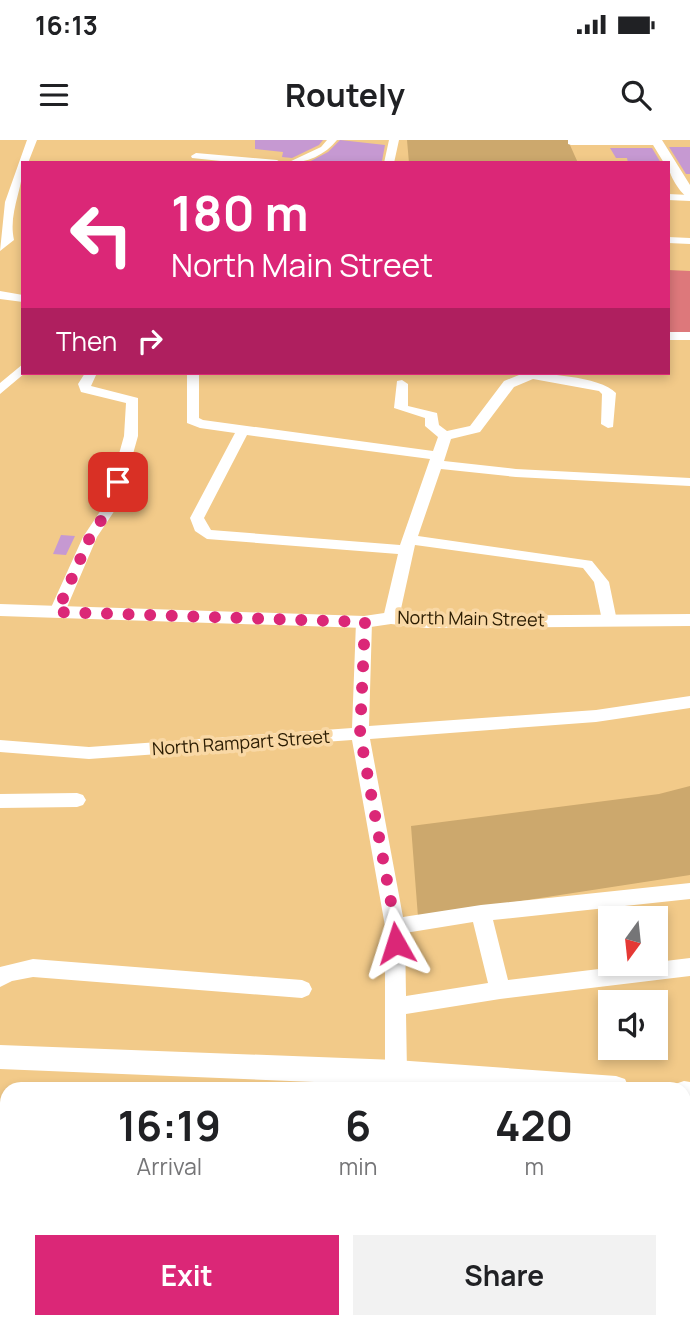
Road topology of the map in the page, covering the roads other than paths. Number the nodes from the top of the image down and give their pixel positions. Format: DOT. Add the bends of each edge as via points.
graph roads {
  1 [pos="32,140"];
  2 [pos="332,140"];
  3 [pos="394,140"];
  4 [pos="657,141"];
  5 [pos="571,142"];
  6 [pos="203,146"];
  7 [pos="193,159"];
  8 [pos="24,161"];
  9 [pos="235,161"];
  10 [pos="297,161"];
  11 [pos="389,161"];
  12 [pos="669,161"];
  13 [pos="670,163"];
  14 [pos="21,169"];
  15 [pos="690,196"];
  16 [pos="670,197"];
  17 [pos="4,216"];
  18 [pos="21,240"];
  19 [pos="670,240"];
  20 [pos="690,241"];
  21 [pos="4,244"];
  22 [pos="0,295"];
  23 [pos="21,299"];
  24 [pos="670,336"];
  25 [pos="690,336"];
  26 [pos="21,370"];
  27 [pos="90,375"];
  28 [pos="192,375"];
  29 [pos="529,375"];
  30 [pos="536,375"];
  31 [pos="402,384"];
  32 [pos="0,390"];
  33 [pos="608,424"];
  34 [pos="243,430"];
  35 [pos="445,436"];
  36 [pos="438,460"];
  37 [pos="690,482"];
  38 [pos="408,545"];
  39 [pos="0,610"];
  40 [pos="57,612"];
  41 [pos="391,618"];
  42 [pos="690,620"];
  43 [pos="610,621"];
  44 [pos="365,622"];
  45 [pos="690,702"];
  46 [pos="360,734"];
  47 [pos="0,746"];
  48 [pos="77,800"];
  49 [pos="0,801"];
  50 [pos="690,892"];
  51 [pos="481,913"];
  52 [pos="394,919"];
  53 [pos="690,967"];
  54 [pos="0,978"];
  55 [pos="302,989"];
  56 [pos="500,990"];
  57 [pos="394,1007"];
  58 [pos="0,1057"];
  59 [pos="396,1072"];
  60 [pos="534,1082"];
  1 -- 8 [label="street"];
  2 -- 10 [label="street" via="324,149"];
  3 -- 11 [label="street"];
  4 -- 5 [label="street"];
  4 -- 12 [label="street"];
  6 -- 7 [label="street"];
  7 -- 9 [label="street"];
  13 -- 15 [label="street"];
  14 -- 17 [label="street"];
  15 -- 16 [label="street"];
  17 -- 21 [label="street"];
  18 -- 21 [label="street"];
  19 -- 20 [label="street"];
  22 -- 23 [label="street"];
  24 -- 25 [label="street"];
  26 -- 32 [label="street"];
  27 -- 40 [label="street" via="86,389 133,401 131,436 112,504 90,537"];
  28 -- 34 [label="street" via="192,420"];
  29 -- 35 [label="street" via="509,384 475,429"];
  30 -- 33 [label="street" via="607,390"];
  31 -- 35 [label="street" via="401,408 429,415 432,426"];
  34 -- 36 [label="street"];
  34 -- 38 [label="street" via="197,518 207,534"];
  35 -- 36 [label="street"];
  36 -- 37 [label="street" via="516,473"];
  36 -- 38 [label="street"];
  38 -- 41 [label="street"];
  38 -- 43 [label="street" via="587,564 601,577"];
  39 -- 40 [label="street, North Main Street"];
  40 -- 44 [label="street, North Main Street"];
  41 -- 43 [label="street, North Main Street" via="427,622"];
  41 -- 44 [label="street, North Main Street"];
  42 -- 43 [label="street, North Main Street"];
  44 -- 46 [label="street"];
  45 -- 46 [label="street, North Rampart Street" via="596,716"];
  46 -- 47 [label="street, North Rampart Street" via="89,753"];
  46 -- 52 [label="street"];
  48 -- 49 [label="street"];
  50 -- 51 [label="street"];
  51 -- 52 [label="street"];
  51 -- 56 [label="street"];
  52 -- 57 [label="street"];
  53 -- 56 [label="street"];
  54 -- 55 [label="street" via="33,968"];
  56 -- 57 [label="street"];
  57 -- 59 [label="street"];
  58 -- 59 [label="street"];
  59 -- 60 [label="street"];
}
